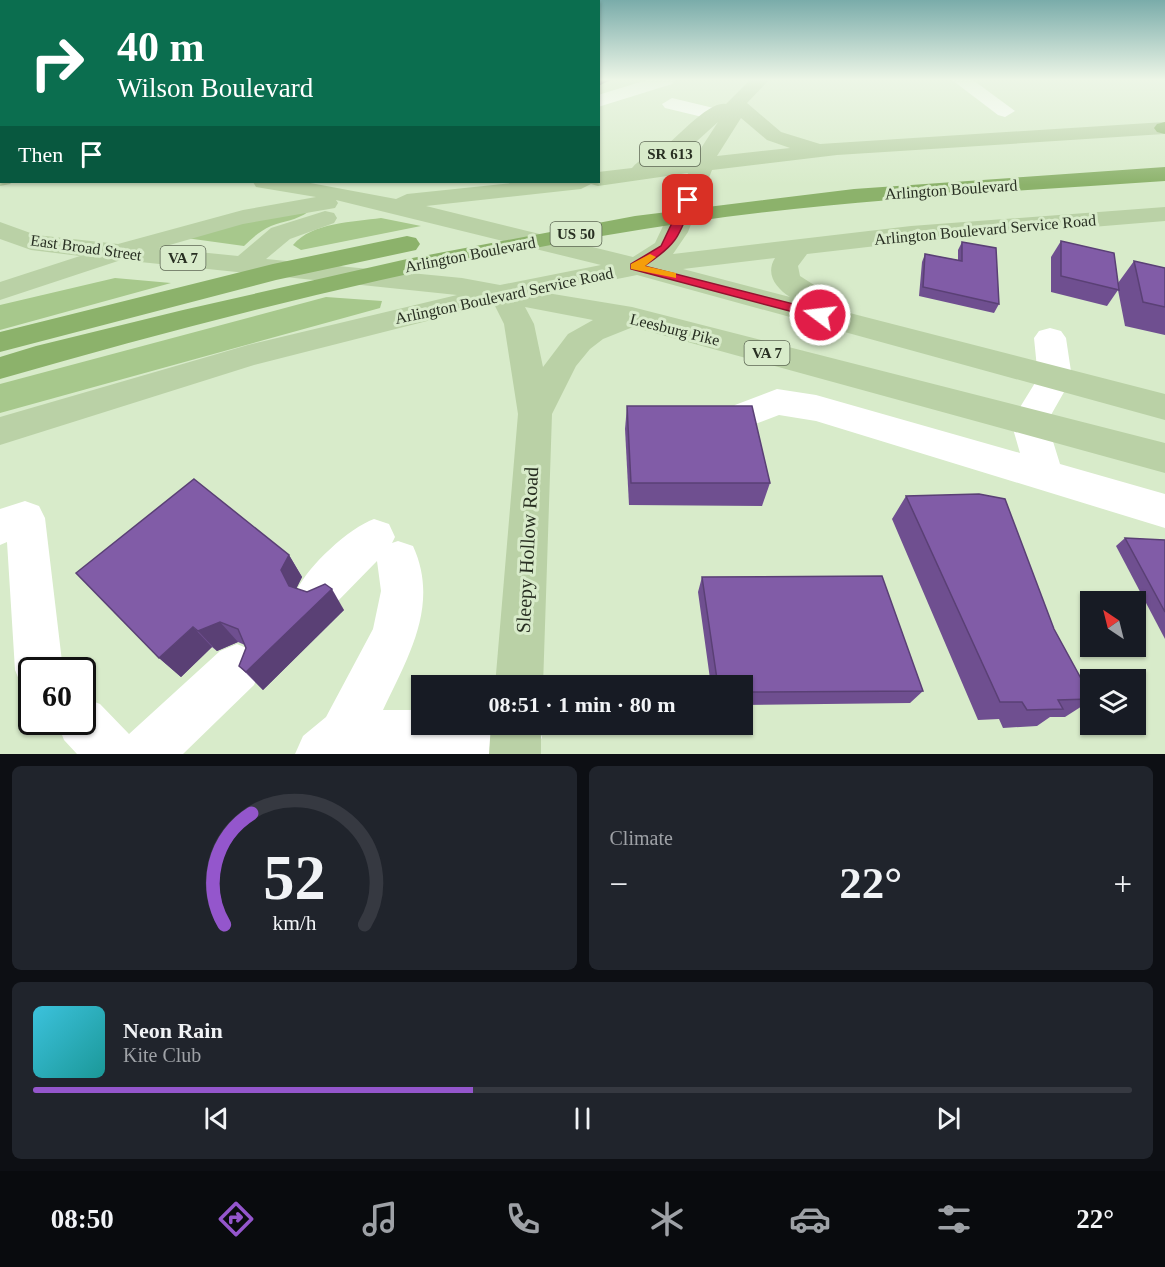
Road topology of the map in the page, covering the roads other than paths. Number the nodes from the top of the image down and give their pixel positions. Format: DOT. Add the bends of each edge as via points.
graph roads {
  1 [pos="714,115"];
  2 [pos="733,115"];
  3 [pos="750,115"];
  4 [pos="1165,128"];
  5 [pos="837,149"];
  6 [pos="1165,160"];
  7 [pos="698,174"];
  8 [pos="1165,174"];
  9 [pos="607,178"];
  10 [pos="270,183"];
  11 [pos="561,183"];
  12 [pos="522,185"];
  13 [pos="385,203"];
  14 [pos="1165,214"];
  15 [pos="0,230"];
  16 [pos="801,246"];
  17 [pos="120,252"];
  18 [pos="245,265"];
  19 [pos="635,267"];
  20 [pos="0,291"];
  21 [pos="503,292"];
  22 [pos="632,317"];
  23 [pos="862,326"];
  24 [pos="1050,338"];
  25 [pos="0,342"];
  26 [pos="0,368"];
  27 [pos="1055,378"];
  28 [pos="889,385"];
  29 [pos="1165,407"];
  30 [pos="534,414"];
  31 [pos="747,414"];
  32 [pos="1029,422"];
  33 [pos="881,425"];
  34 [pos="5,431"];
  35 [pos="1165,458"];
  36 [pos="1044,473"];
  37 [pos="1165,511"];
  38 [pos="12,522"];
  39 [pos="319,590"];
  40 [pos="37,657"];
  41 [pos="237,668"];
  42 [pos="520,675"];
  43 [pos="94,735"];
  44 [pos="516,739"];
  45 [pos="332,745"];
  46 [pos="112,754"];
  47 [pos="146,754"];
  1 -- 9 [label="main road, SR 613" via="667,156"];
  2 -- 7 [label="main road, SR 613" via="716,137"];
  3 -- 5 [label="main road" via="774,136 806,146"];
  4 -- 5 [label="main road"];
  5 -- 7 [label="main road"];
  6 -- 25 [label="highway, Arlington Boulevard / US 50" via="844,181 735,191 570,214 273,272"];
  7 -- 9 [label="main road"];
  7 -- 19 [label="main road, SR 613" via="665,248"];
  8 -- 26 [label="highway, Arlington Boulevard / US 50" via="875,195 603,229 426,262 195,316"];
  10 -- 13 [label="main road"];
  11 -- 12 [label="main road"];
  12 -- 13 [label="main road"];
  13 -- 17 [label="main road" via="276,208 196,227"];
  13 -- 18 [label="main road" via="283,230 264,243"];
  13 -- 19 [label="main road"];
  14 -- 16 [label="main road, Arlington Boulevard Service Road"];
  15 -- 17 [label="main road, East Broad Street / VA 7" via="31,242"];
  16 -- 19 [label="main road, Arlington Boulevard Service Road"];
  16 -- 23 [label="main road" via="786,257 782,266 789,284"];
  17 -- 18 [label="main road, East Broad Street / VA 7"];
  17 -- 20 [label="main road"];
  18 -- 21 [label="main road, Leesburg Pike / VA 7"];
  19 -- 21 [label="main road, Arlington Boulevard Service Road"];
  19 -- 23 [label="main road"];
  21 -- 22 [label="main road, Leesburg Pike / VA 7"];
  21 -- 30 [label="main road, Sleepy Hollow Road" via="519,324"];
  21 -- 34 [label="main road, Arlington Boulevard Service Road" via="248,356"];
  22 -- 28 [label="main road, Leesburg Pike / VA 7"];
  22 -- 30 [label="main road, Sleepy Hollow Road" via="604,325 577,340 563,358"];
  23 -- 27 [label="main road"];
  24 -- 27 [label="lane"];
  27 -- 29 [label="main road"];
  27 -- 32 [label="lane"];
  28 -- 32 [label="main road, Leesburg Pike / VA 7"];
  28 -- 33 [label="lane"];
  30 -- 42 [label="main road, Sleepy Hollow Road"];
  31 -- 33 [label="lane" via="777,402"];
  32 -- 35 [label="main road, Leesburg Pike / VA 7"];
  32 -- 36 [label="lane"];
  33 -- 36 [label="lane" via="955,450"];
  36 -- 37 [label="lane"];
  38 -- 40 [label="lane"];
  39 -- 45 [label="lane" via="386,548 403,591 395,634"];
  41 -- 47 [label="lane"];
  43 -- 46 [label="lane"];
  44 -- 45 [label="lane"];
}
